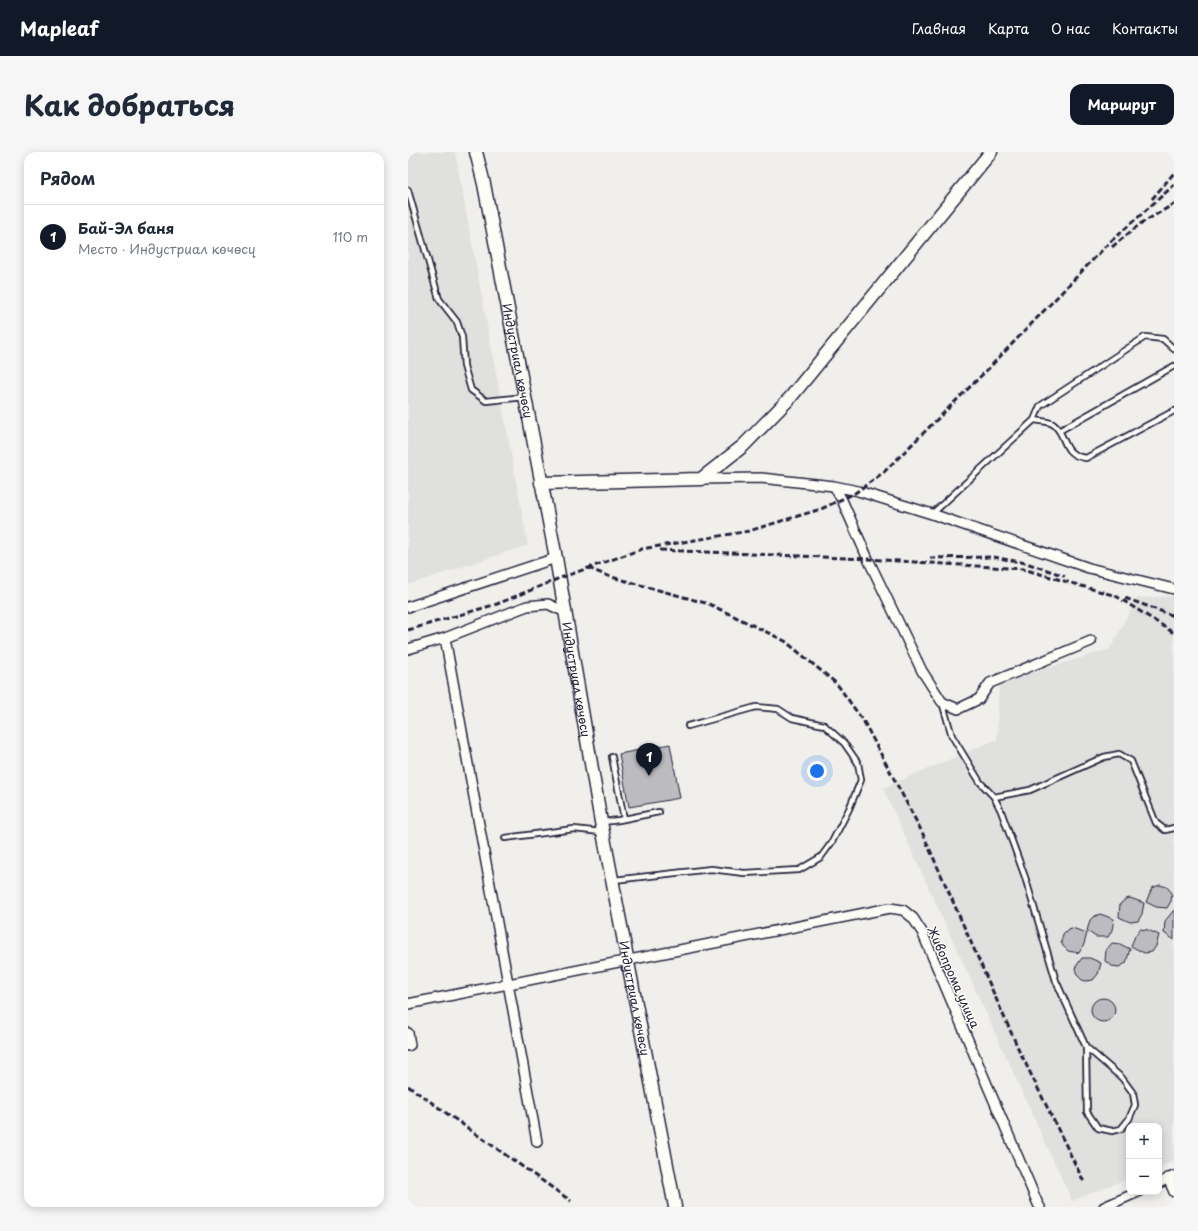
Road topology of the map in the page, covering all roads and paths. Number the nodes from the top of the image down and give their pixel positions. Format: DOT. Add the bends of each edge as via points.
graph roads {
  1 [pos="476,152"];
  2 [pos="991,152"];
  3 [pos="408,190"];
  4 [pos="1174,349"];
  5 [pos="1174,366"];
  6 [pos="525,398"];
  7 [pos="1174,411"];
  8 [pos="1034,420"];
  9 [pos="1059,431"];
  10 [pos="701,479"];
  11 [pos="541,483"];
  12 [pos="834,486"];
  13 [pos="932,514"];
  14 [pos="556,558"];
  15 [pos="1174,589"];
  16 [pos="408,607"];
  17 [pos="565,612"];
  18 [pos="445,638"];
  19 [pos="1091,641"];
  20 [pos="408,649"];
  21 [pos="942,702"];
  22 [pos="688,726"];
  23 [pos="612,757"];
  24 [pos="994,797"];
  25 [pos="659,812"];
  26 [pos="624,819"];
  27 [pos="602,827"];
  28 [pos="1174,828"];
  29 [pos="505,838"];
  30 [pos="612,880"];
  31 [pos="627,961"];
  32 [pos="508,984"];
  33 [pos="408,1004"];
  34 [pos="408,1033"];
  35 [pos="408,1046"];
  36 [pos="1086,1047"];
  37 [pos="537,1142"];
  38 [pos="1171,1177"];
  39 [pos="1162,1182"];
  40 [pos="1174,1192"];
  41 [pos="1131,1195"];
  42 [pos="675,1207"];
  43 [pos="1040,1207"];
  44 [pos="1104,1207"];
  1 -- 6 [label="main road, Индустриал көчөсү"];
  2 -- 10 [label="main road" via="790,398 743,446"];
  3 -- 6 [label="lane" via="439,299 458,322 464,366 471,390 486,401"];
  4 -- 8 [label="lane" via="1163,339 1145,337 1040,406"];
  5 -- 9 [label="lane"];
  6 -- 11 [label="main road, Индустриал көчөсү"];
  7 -- 9 [label="lane" via="1086,458 1077,457 1066,447"];
  8 -- 9 [label="lane" via="1052,423"];
  8 -- 13 [label="lane"];
  10 -- 11 [label="main road"];
  10 -- 12 [label="street" via="760,478"];
  11 -- 14 [label="main road, Индустриал көчөсү"];
  12 -- 13 [label="street"];
  12 -- 21 [label="street" via="922,671"];
  13 -- 15 [label="street" via="1088,568"];
  14 -- 16 [label="street"];
  14 -- 17 [label="main road, Индустриал көчөсү"];
  17 -- 18 [label="street" via="548,604 526,606"];
  17 -- 27 [label="main road, Индустриал көчөсү"];
  18 -- 20 [label="street"];
  18 -- 32 [label="street"];
  19 -- 21 [label="street" via="990,683 980,699 958,709"];
  21 -- 24 [label="lane" via="952,736 980,782"];
  22 -- 30 [label="lane" via="756,707 778,709 792,718 824,725 844,743 858,763 861,780 832,842 821,857 799,870 744,873 711,869"];
  23 -- 26 [label="lane"];
  24 -- 28 [label="lane" via="1030,790 1104,757 1119,754 1131,761 1156,823 1165,830"];
  24 -- 36 [label="lane" via="1024,877 1056,981"];
  25 -- 26 [label="lane"];
  26 -- 27 [label="lane"];
  27 -- 29 [label="lane"];
  27 -- 30 [label="main road, Индустриал көчөсү"];
  30 -- 31 [label="main road, Индустриал көчөсү"];
  31 -- 32 [label="street, Живопрома улица"];
  31 -- 42 [label="main road, Индустриал көчөсү"];
  31 -- 43 [label="street, Живопрома улица" via="890,908 903,910 913,918 922,932"];
  32 -- 33 [label="street, Живопрома улица"];
  32 -- 37 [label="street"];
  34 -- 35 [label="street"];
  36 -- 36 [label="lane" via="1087,1112 1098,1128 1112,1131 1121,1129 1135,1105 1133,1093 1122,1078"];
  38 -- 39 [label="street"];
  38 -- 40 [label="street"];
  41 -- 44 [label="street"];
}
